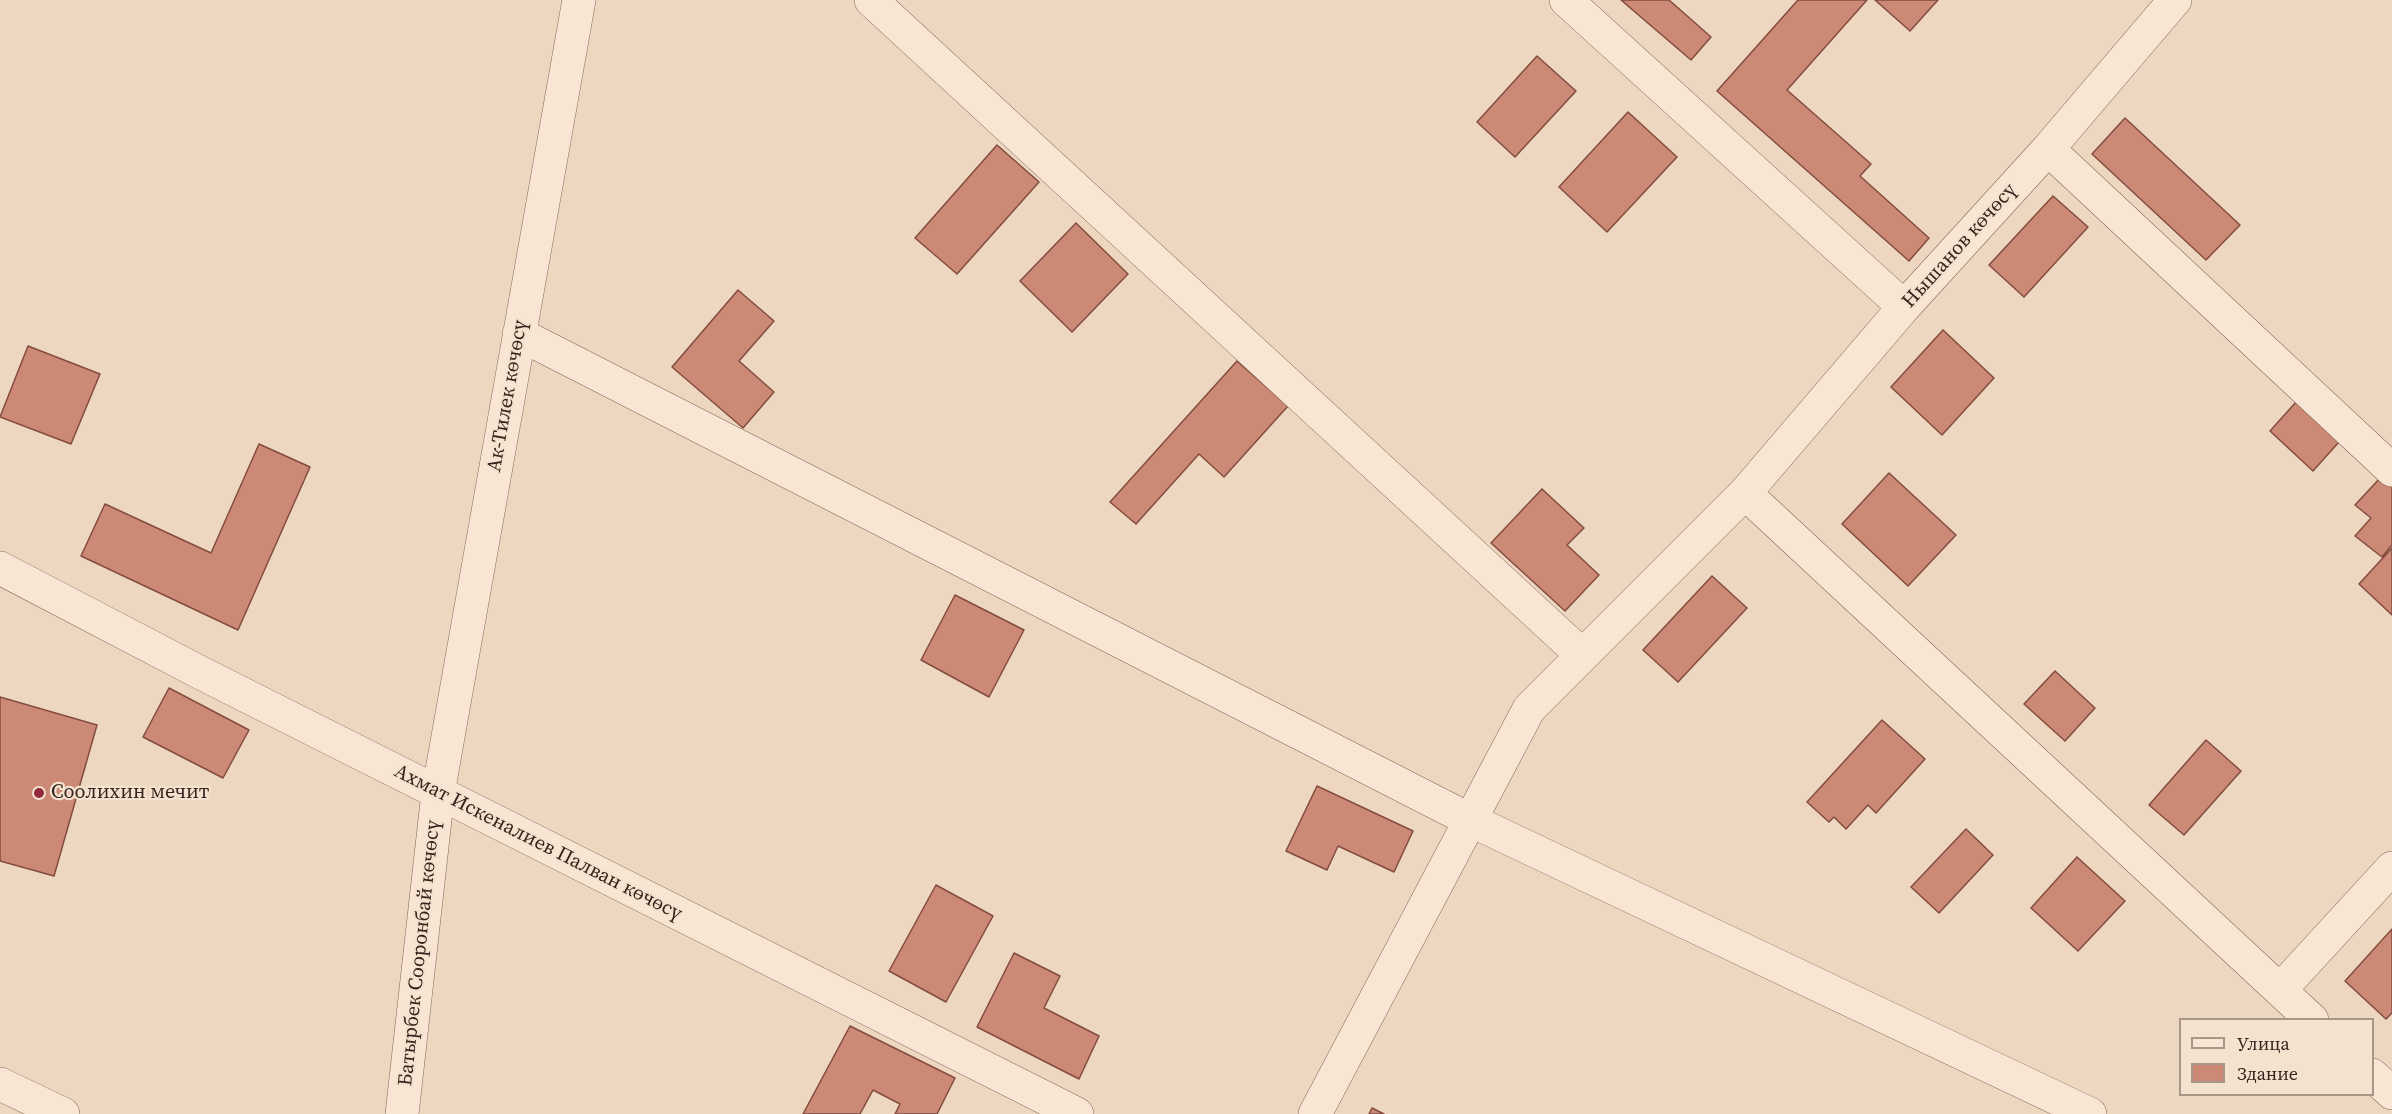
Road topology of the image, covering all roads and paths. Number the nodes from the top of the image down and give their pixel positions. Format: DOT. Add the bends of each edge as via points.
graph roads {
  1 [pos="579,0"];
  2 [pos="871,0"];
  3 [pos="1566,0"];
  4 [pos="2175,0"];
  5 [pos="2048,149"];
  6 [pos="1904,307"];
  7 [pos="519,334"];
  8 [pos="2392,470"];
  9 [pos="1744,493"];
  10 [pos="0,568"];
  11 [pos="1582,656"];
  12 [pos="438,793"];
  13 [pos="1470,820"];
  14 [pos="2392,868"];
  15 [pos="2280,990"];
  16 [pos="2310,1018"];
  17 [pos="2374,1076"];
  18 [pos="0,1084"];
  19 [pos="2392,1093"];
  20 [pos="63,1114"];
  21 [pos="402,1114"];
  22 [pos="1077,1114"];
  23 [pos="1315,1114"];
  24 [pos="2090,1114"];
  1 -- 7 [label="street, Ак-Тилек көчөсү"];
  2 -- 11 [label="street"];
  3 -- 6 [label="street"];
  4 -- 5 [label="street, Нышанов көчөсү"];
  5 -- 6 [label="street, Нышанов көчөсү"];
  5 -- 8 [label="street"];
  6 -- 9 [label="street, Нышанов көчөсү"];
  7 -- 12 [label="street, Ак-Тилек көчөсү"];
  7 -- 13 [label="street"];
  9 -- 11 [label="street, Нышанов көчөсү"];
  9 -- 15 [label="street"];
  10 -- 12 [label="street, Ахмат Искеналиев Палван көчөсү"];
  11 -- 13 [label="street, Нышанов көчөсү" via="1529,709"];
  12 -- 21 [label="street, Батырбек Сооронбай көчөсү"];
  12 -- 22 [label="street, Ахмат Искеналиев Палван көчөсү"];
  13 -- 23 [label="street, Нышанов көчөсү"];
  13 -- 24 [label="street"];
  14 -- 15 [label="street"];
  15 -- 16 [label="street"];
  17 -- 19 [label="street"];
  18 -- 20 [label="street"];
}
